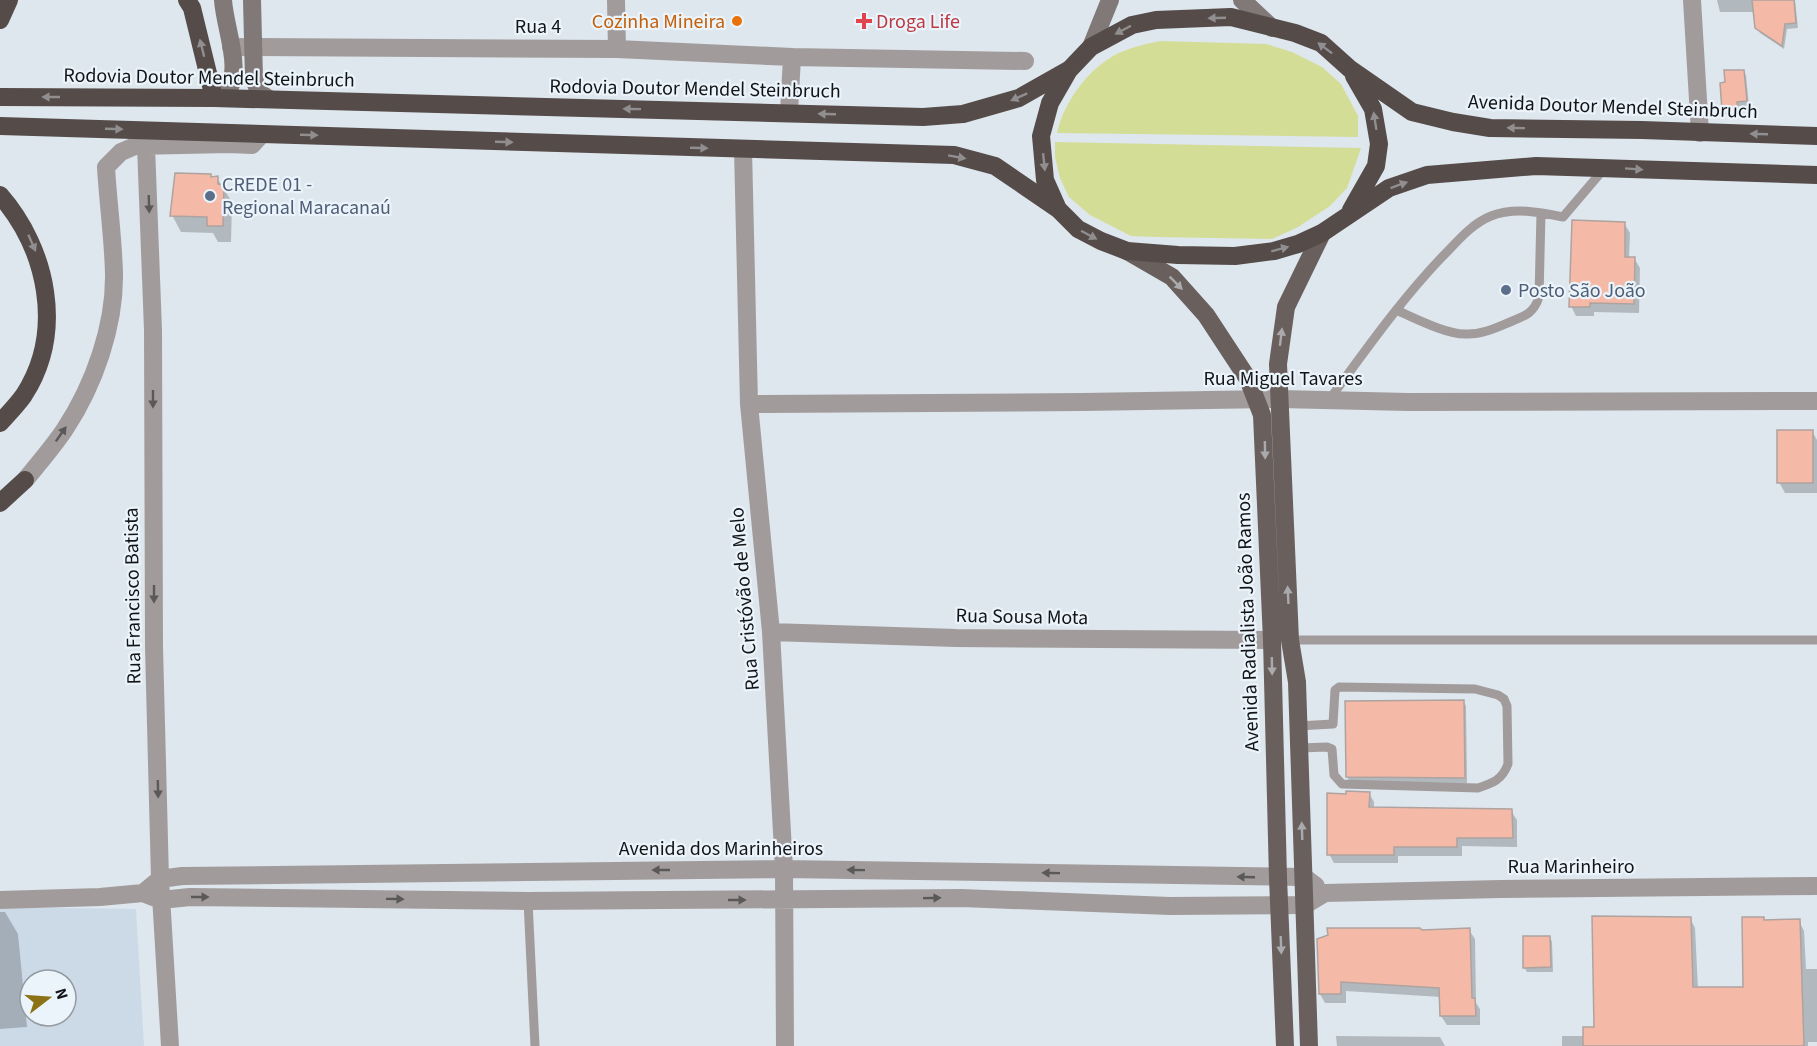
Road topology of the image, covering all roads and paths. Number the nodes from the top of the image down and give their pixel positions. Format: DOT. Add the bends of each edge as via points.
graph roads {
  1 [pos="9,0"];
  2 [pos="187,0"];
  3 [pos="223,0"];
  4 [pos="252,0"];
  5 [pos="616,0"];
  6 [pos="1110,0"];
  7 [pos="1242,0"];
  8 [pos="1692,0"];
  9 [pos="0,20"];
  10 [pos="1272,28"];
  11 [pos="253,46"];
  12 [pos="1091,46"];
  13 [pos="231,47"];
  14 [pos="617,49"];
  15 [pos="792,57"];
  16 [pos="1025,61"];
  17 [pos="1070,69"];
  18 [pos="1350,69"];
  19 [pos="0,97"];
  20 [pos="219,98"];
  21 [pos="268,99"];
  22 [pos="789,112"];
  23 [pos="0,126"];
  24 [pos="1700,133"];
  25 [pos="262,134"];
  26 [pos="1817,136"];
  27 [pos="141,146"];
  28 [pos="743,149"];
  29 [pos="1605,168"];
  30 [pos="1817,175"];
  31 [pos="0,195"];
  32 [pos="1058,209"];
  33 [pos="1541,213"];
  34 [pos="1349,214"];
  35 [pos="1322,232"];
  36 [pos="1127,251"];
  37 [pos="1396,310"];
  38 [pos="1280,399"];
  39 [pos="1257,400"];
  40 [pos="1329,400"];
  41 [pos="1817,401"];
  42 [pos="749,404"];
  43 [pos="0,423"];
  44 [pos="25,480"];
  45 [pos="0,503"];
  46 [pos="771,632"];
  47 [pos="1281,640"];
  48 [pos="1817,640"];
  49 [pos="1298,726"];
  50 [pos="1300,748"];
  51 [pos="586,870"];
  52 [pos="784,870"];
  53 [pos="959,872"];
  54 [pos="1169,875"];
  55 [pos="1304,877"];
  56 [pos="1278,878"];
  57 [pos="160,879"];
  58 [pos="1817,886"];
  59 [pos="143,893"];
  60 [pos="1324,893"];
  61 [pos="961,898"];
  62 [pos="587,899"];
  63 [pos="0,900"];
  64 [pos="161,900"];
  65 [pos="783,900"];
  66 [pos="528,901"];
  67 [pos="1305,904"];
  68 [pos="1280,905"];
  69 [pos="1170,906"];
  70 [pos="170,1046"];
  71 [pos="535,1046"];
  72 [pos="785,1046"];
  73 [pos="1286,1046"];
  74 [pos="1309,1046"];
  1 -- 9 [label="highway"];
  20 -- 2 [label="highway, one-way"];
  3 -- 13 [label="street"];
  4 -- 11 [label="street"];
  5 -- 14 [label="street"];
  6 -- 12 [label="street"];
  7 -- 10 [label="street"];
  8 -- 24 [label="street"];
  10 -- 12 [label="highway, Rodovia Doutor Mendel Steinbruch, one-way" via="1231,17 1156,20 1132,25"];
  18 -- 10 [label="highway, Rodovia Doutor Mendel Steinbruch, one-way" via="1321,43"];
  11 -- 13 [label="street, Rua 4"];
  11 -- 14 [label="street, Rua 4"];
  11 -- 21 [label="street" via="256,86"];
  12 -- 17 [label="highway, Rodovia Doutor Mendel Steinbruch"];
  13 -- 20 [label="street" via="233,82"];
  14 -- 15 [label="street, Rua 4"];
  15 -- 16 [label="street, Rua 4"];
  15 -- 22 [label="street"];
  17 -- 22 [label="highway, Rodovia Doutor Mendel Steinbruch, one-way" via="1019,98 963,114 922,117"];
  17 -- 32 [label="highway, one-way" via="1050,103 1041,136 1045,180"];
  24 -- 18 [label="highway, Avenida Doutor Mendel Steinbruch, one-way" via="1490,128 1453,122 1412,112"];
  34 -- 18 [label="highway, one-way" via="1376,166 1379,144 1373,109"];
  20 -- 19 [label="highway, Rodovia Doutor Mendel Steinbruch, one-way"];
  20 -- 21 [label="highway, Rodovia Doutor Mendel Steinbruch"];
  22 -- 21 [label="highway, Rodovia Doutor Mendel Steinbruch, one-way"];
  23 -- 25 [label="highway, one-way"];
  26 -- 24 [label="highway, Avenida Doutor Mendel Steinbruch, one-way"];
  25 -- 27 [label="street" via="252,145"];
  25 -- 28 [label="highway, one-way"];
  44 -- 27 [label="street, one-way" via="65,429 101,350 114,274 106,167 121,152"];
  27 -- 57 [label="street, Rua Francisco Batista, one-way" via="153,330 154,647"];
  28 -- 32 [label="highway, one-way" via="954,155 995,166"];
  28 -- 42 [label="street, Rua Cristóvão de Melo"];
  29 -- 30 [label="highway, one-way"];
  29 -- 33 [label="lane" via="1563,217"];
  34 -- 29 [label="highway, one-way" via="1389,188 1427,175 1536,166"];
  31 -- 43 [label="highway, one-way" via="26,229 35,249 42,270 47,314 33,376 24,395"];
  32 -- 36 [label="highway, one-way" via="1078,229"];
  33 -- 37 [label="lane" via="1507,212 1490,216 1468,230"];
  33 -- 37 [label="lane" via="1539,297 1527,316 1485,332 1465,334"];
  34 -- 35 [label="highway"];
  36 -- 35 [label="highway, one-way" via="1236,256 1274,251"];
  38 -- 35 [label="main road, Avenida Radialista João Ramos, one-way" via="1278,364 1286,307"];
  36 -- 39 [label="main road, Avenida Radialista João Ramos, one-way" via="1172,277 1206,315 1243,370"];
  37 -- 40 [label="lane"];
  38 -- 39 [label="street, Rua Miguel Tavares"];
  38 -- 40 [label="street, Rua Miguel Tavares"];
  47 -- 38 [label="main road, Avenida Radialista João Ramos, one-way"];
  39 -- 42 [label="street, Rua Miguel Tavares"];
  39 -- 47 [label="main road, Avenida Radialista João Ramos, one-way" via="1262,415"];
  40 -- 41 [label="street, Rua Miguel Tavares"];
  42 -- 46 [label="street, Rua Cristóvão de Melo"];
  44 -- 45 [label="highway"];
  46 -- 47 [label="street, Rua Sousa Mota" via="956,638"];
  46 -- 52 [label="street, Rua Cristóvão de Melo"];
  47 -- 48 [label="lane"];
  47 -- 49 [label="main road, Avenida Radialista João Ramos" via="1297,682"];
  47 -- 56 [label="main road, Avenida Radialista João Ramos, one-way"];
  49 -- 50 [label="main road, Avenida Radialista João Ramos"];
  49 -- 50 [label="lane" via="1333,724 1335,690 1339,687 1475,689 1498,695 1507,706 1508,764 1499,780 1478,788 1342,784 1334,775 1332,749"];
  55 -- 50 [label="main road, Avenida Radialista João Ramos, one-way"];
  52 -- 51 [label="street, Avenida dos Marinheiros, one-way"];
  51 -- 57 [label="street, Avenida dos Marinheiros"];
  51 -- 62 [label="street"];
  53 -- 52 [label="street, Avenida dos Marinheiros, one-way"];
  52 -- 65 [label="street, Rua Cristóvão de Melo"];
  54 -- 53 [label="street, Avenida dos Marinheiros, one-way"];
  53 -- 61 [label="street"];
  56 -- 54 [label="street, Avenida dos Marinheiros, one-way"];
  54 -- 69 [label="street"];
  55 -- 56 [label="street, Avenida dos Marinheiros"];
  55 -- 60 [label="street"];
  55 -- 67 [label="main road, Avenida Radialista João Ramos"];
  56 -- 68 [label="main road, Avenida Radialista João Ramos"];
  57 -- 59 [label="street"];
  57 -- 64 [label="street, Rua Francisco Batista"];
  58 -- 60 [label="street, Rua Marinheiro"];
  59 -- 63 [label="street"];
  59 -- 64 [label="street"];
  60 -- 67 [label="street, Rua Marinheiro"];
  65 -- 61 [label="street, one-way"];
  61 -- 69 [label="street"];
  62 -- 65 [label="street, one-way"];
  62 -- 66 [label="street"];
  64 -- 66 [label="street, one-way" via="201,897"];
  64 -- 70 [label="street, Rua Francisco Batista"];
  65 -- 72 [label="street, Rua Cristóvão de Melo"];
  66 -- 71 [label="lane"];
  67 -- 68 [label="street"];
  67 -- 74 [label="main road, Avenida Radialista João Ramos"];
  68 -- 69 [label="street"];
  68 -- 73 [label="main road, Avenida Radialista João Ramos, one-way"];
}
